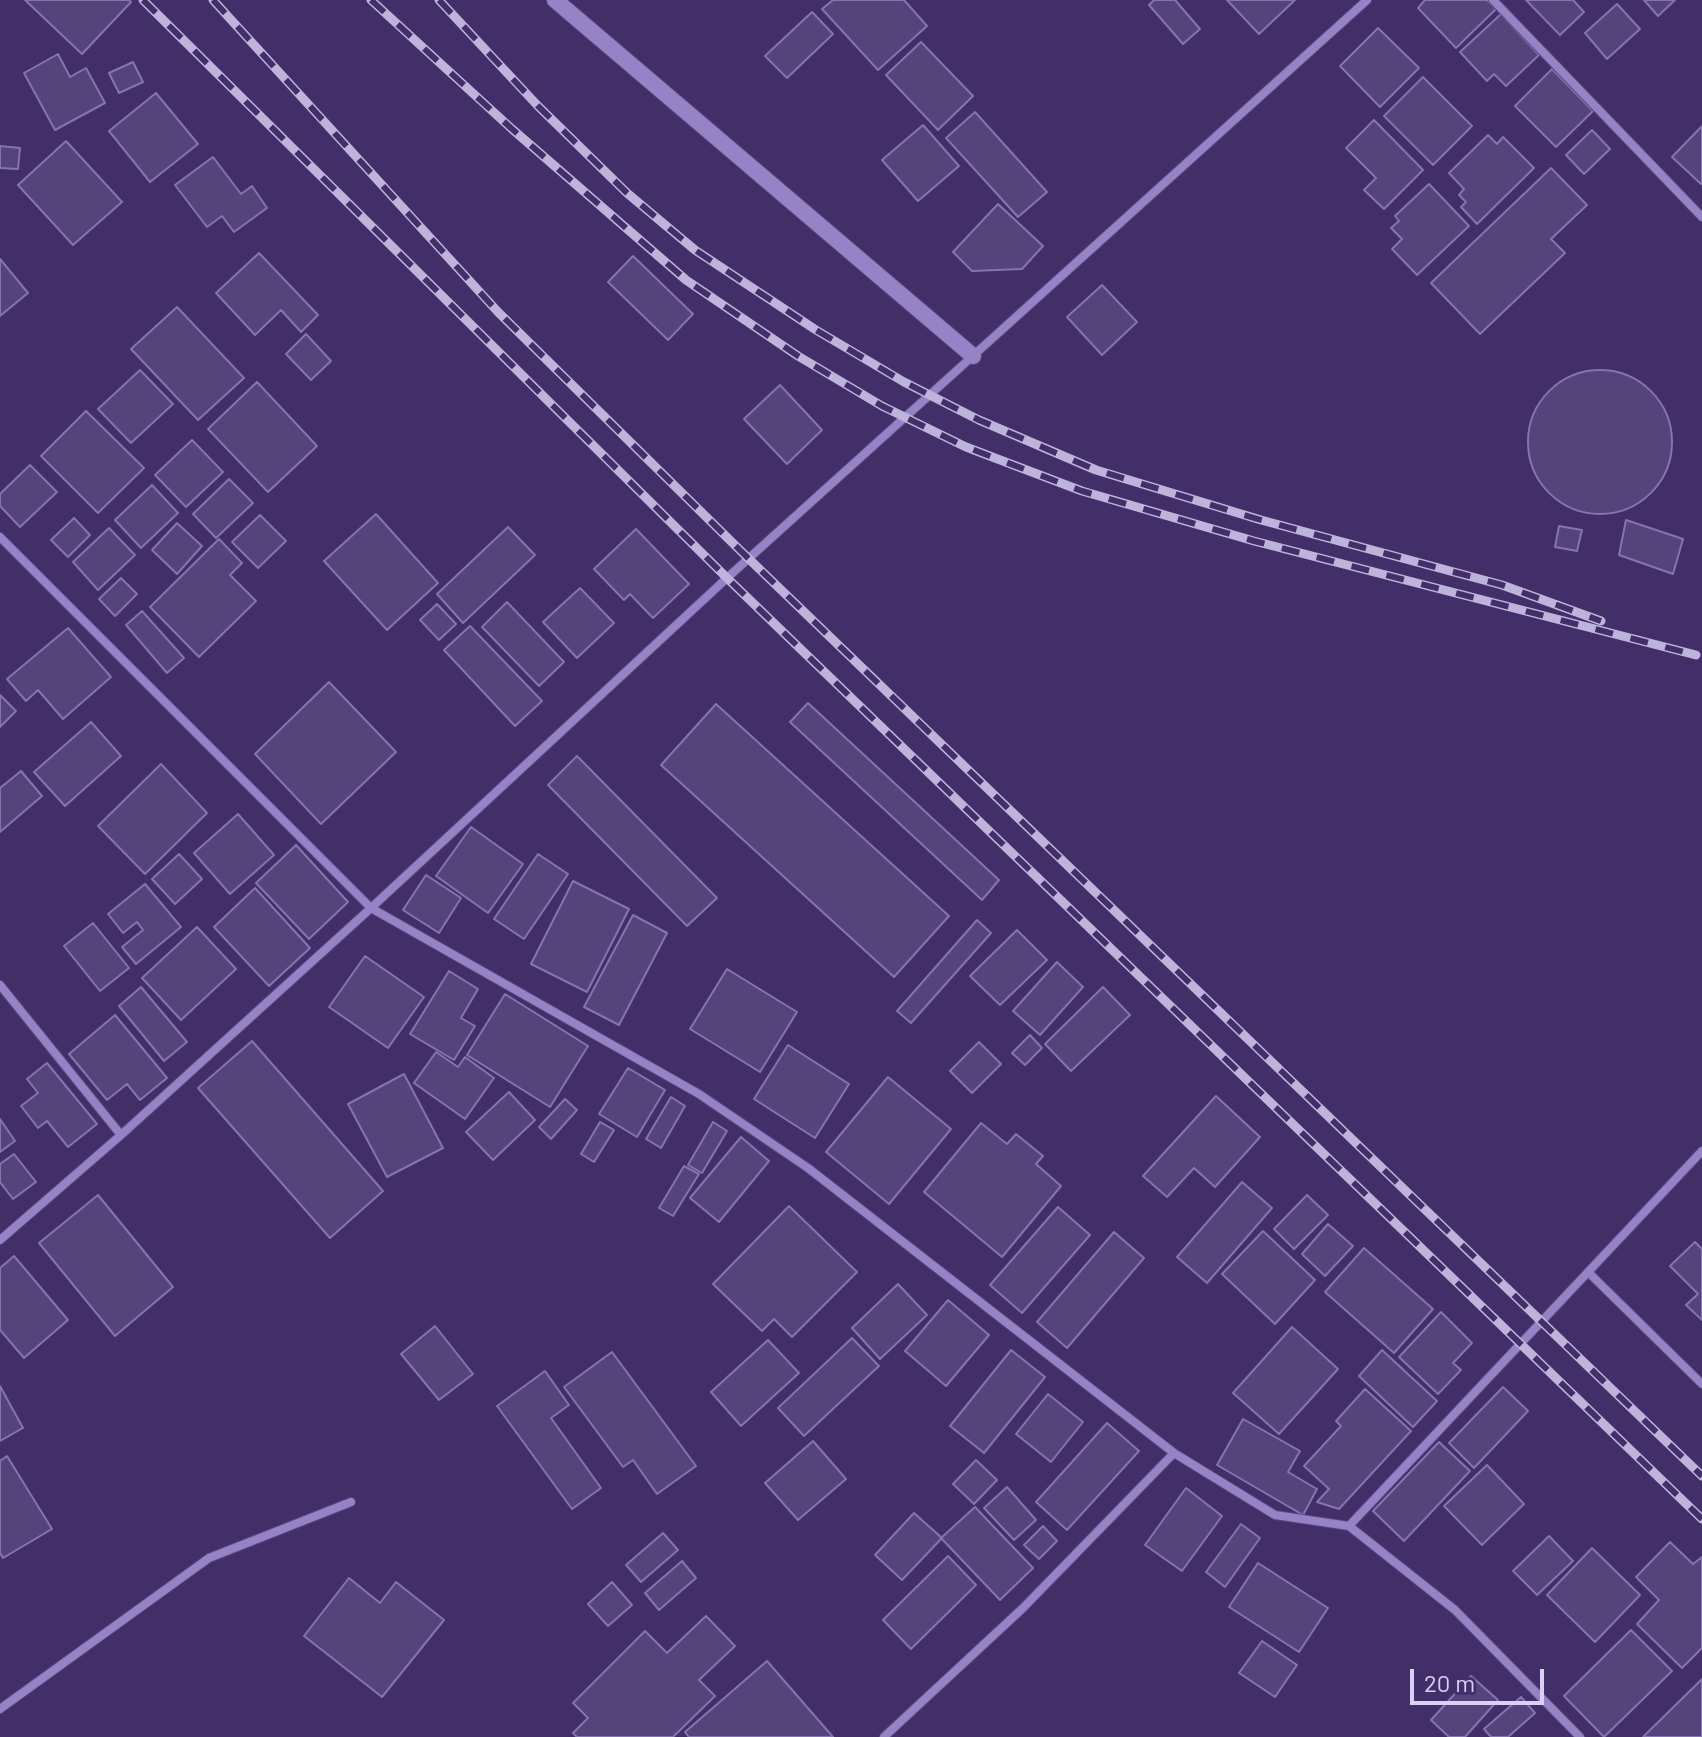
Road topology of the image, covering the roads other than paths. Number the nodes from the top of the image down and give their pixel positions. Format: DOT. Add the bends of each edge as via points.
graph roads {
  1 [pos="555,0"];
  2 [pos="1367,0"];
  3 [pos="1493,0"];
  4 [pos="1702,217"];
  5 [pos="973,356"];
  6 [pos="0,537"];
  7 [pos="371,908"];
  8 [pos="0,985"];
  9 [pos="121,1135"];
  10 [pos="1702,1151"];
  11 [pos="0,1240"];
  12 [pos="1588,1272"];
  13 [pos="1702,1384"];
  14 [pos="1174,1453"];
  15 [pos="351,1502"];
  16 [pos="1349,1526"];
  17 [pos="0,1709"];
  18 [pos="884,1737"];
  19 [pos="1580,1737"];
  1 -- 5 [label="street"];
  2 -- 5 [label="street"];
  3 -- 4 [label="street"];
  5 -- 7 [label="street"];
  6 -- 7 [label="street"];
  7 -- 9 [label="street"];
  7 -- 14 [label="street" via="699,1094 808,1168"];
  8 -- 9 [label="street"];
  9 -- 11 [label="street"];
  10 -- 12 [label="street"];
  12 -- 13 [label="street"];
  12 -- 16 [label="street"];
  14 -- 16 [label="street" via="1275,1515"];
  14 -- 18 [label="street" via="1023,1608"];
  15 -- 17 [label="street" via="209,1558"];
  16 -- 19 [label="street" via="1455,1610"];
}
